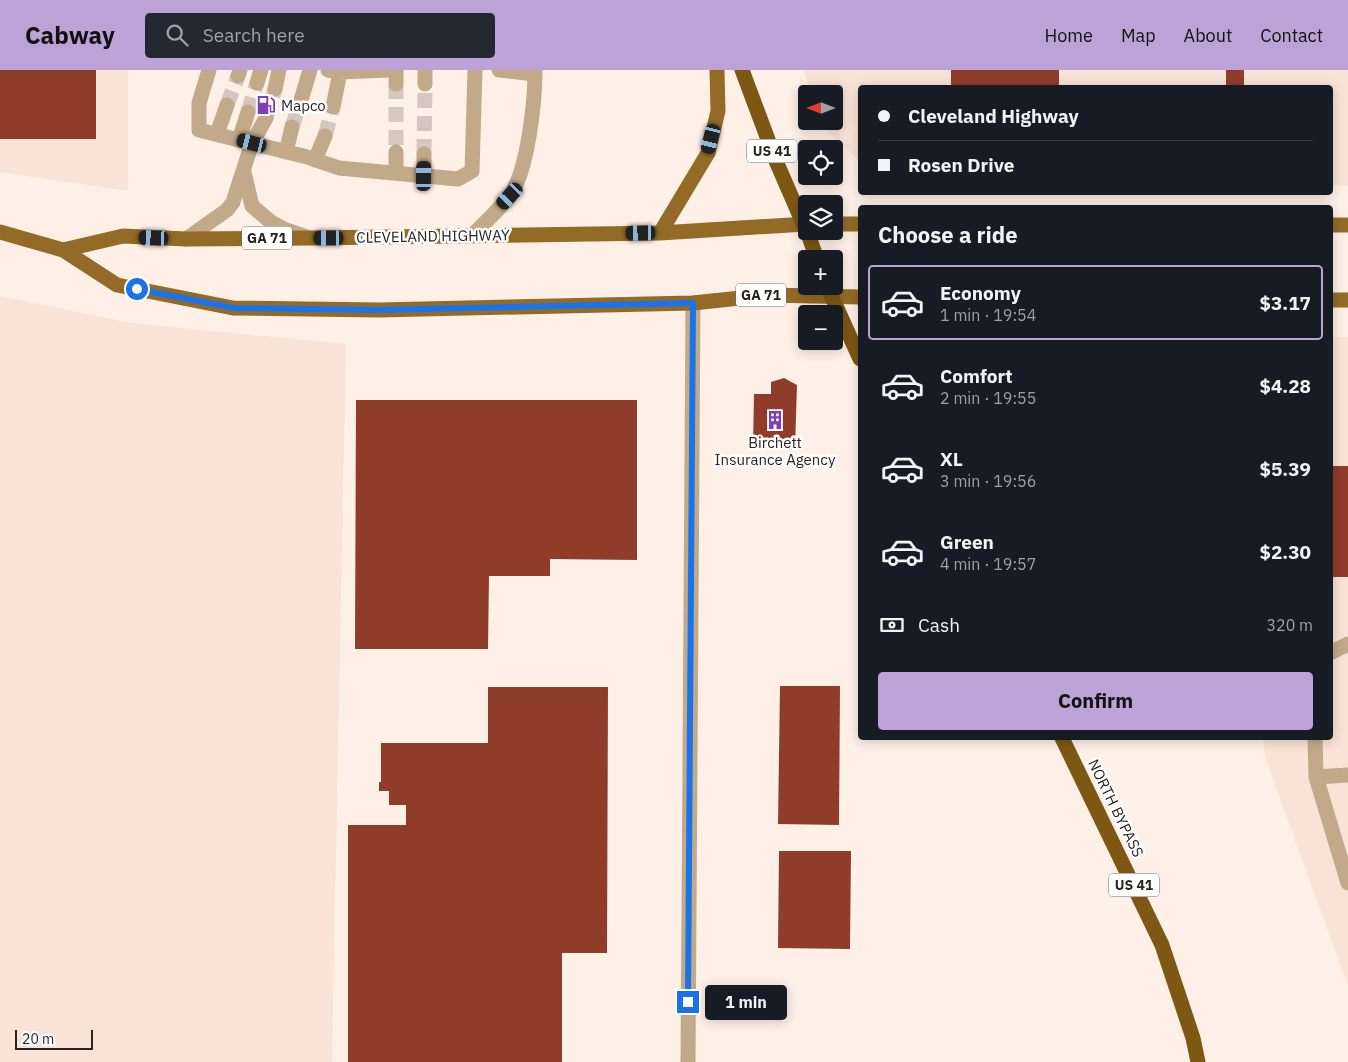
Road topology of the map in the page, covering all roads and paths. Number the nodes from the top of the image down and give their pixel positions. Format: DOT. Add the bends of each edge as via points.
graph roads {
  1 [pos="209,70"];
  2 [pos="278,70"];
  3 [pos="310,70"];
  4 [pos="388,70"];
  5 [pos="475,70"];
  6 [pos="498,70"];
  7 [pos="717,70"];
  8 [pos="742,70"];
  9 [pos="334,71"];
  10 [pos="535,72"];
  11 [pos="275,89"];
  12 [pos="301,100"];
  13 [pos="228,105"];
  14 [pos="333,107"];
  15 [pos="248,112"];
  16 [pos="266,118"];
  17 [pos="292,127"];
  18 [pos="217,134"];
  19 [pos="326,136"];
  20 [pos="246,142"];
  21 [pos="286,152"];
  22 [pos="396,152"];
  23 [pos="424,154"];
  24 [pos="315,160"];
  25 [pos="243,169"];
  26 [pos="396,173"];
  27 [pos="424,176"];
  28 [pos="798,209"];
  29 [pos="843,224"];
  30 [pos="858,224"];
  31 [pos="1333,225"];
  32 [pos="1348,225"];
  33 [pos="798,227"];
  34 [pos="0,232"];
  35 [pos="660,233"];
  36 [pos="472,236"];
  37 [pos="311,238"];
  38 [pos="186,239"];
  39 [pos="63,250"];
  40 [pos="798,293"];
  41 [pos="843,294"];
  42 [pos="831,295"];
  43 [pos="858,297"];
  44 [pos="1333,300"];
  45 [pos="1348,300"];
  46 [pos="693,303"];
  47 [pos="858,354"];
  48 [pos="1348,644"];
  49 [pos="1333,652"];
  50 [pos="1063,740"];
  51 [pos="1315,740"];
  52 [pos="1348,775"];
  53 [pos="1316,776"];
  54 [pos="1348,883"];
  55 [pos="688,1062"];
  56 [pos="1198,1062"];
  1 -- 18 [label="street" via="199,103 199,130"];
  2 -- 11 [label="street"];
  3 -- 12 [label="street"];
  4 -- 9 [label="street"];
  5 -- 27 [label="street" via="472,171 458,179"];
  6 -- 10 [label="street"];
  7 -- 35 [label="main road" via="718,111 708,153"];
  8 -- 28 [label="highway, US 41"];
  9 -- 14 [label="street"];
  10 -- 36 [label="street" via="522,167 510,196"];
  13 -- 18 [label="street"];
  15 -- 20 [label="street"];
  16 -- 20 [label="street"];
  17 -- 21 [label="street"];
  18 -- 20 [label="street"];
  19 -- 24 [label="street"];
  20 -- 21 [label="street"];
  20 -- 25 [label="street"];
  21 -- 24 [label="street"];
  22 -- 26 [label="street"];
  23 -- 27 [label="street"];
  24 -- 26 [label="street" via="339,168"];
  25 -- 37 [label="street" via="252,206 271,222"];
  25 -- 38 [label="street" via="228,210"];
  26 -- 27 [label="street"];
  29 -- 30 [label="main road"];
  31 -- 32 [label="main road"];
  33 -- 35 [label="main road, CLEVELAND HIGHWAY / GA 71"];
  34 -- 39 [label="main road, CLEVELAND HIGHWAY / GA 71"];
  35 -- 36 [label="main road, CLEVELAND HIGHWAY / GA 71"];
  36 -- 37 [label="main road, CLEVELAND HIGHWAY / GA 71"];
  37 -- 38 [label="main road, CLEVELAND HIGHWAY / GA 71"];
  38 -- 39 [label="main road, CLEVELAND HIGHWAY / GA 71" via="123,236"];
  39 -- 46 [label="main road, CLEVELAND HIGHWAY / GA 71" via="118,285 234,308 378,310"];
  40 -- 46 [label="main road, CLEVELAND HIGHWAY / GA 71"];
  41 -- 43 [label="main road, CLEVELAND HIGHWAY"];
  42 -- 47 [label="highway"];
  44 -- 45 [label="main road"];
  46 -- 55 [label="street"];
  48 -- 49 [label="street"];
  50 -- 56 [label="highway, NORTH BYPASS / US 41" via="1162,945"];
  51 -- 53 [label="street"];
  52 -- 53 [label="street"];
  53 -- 54 [label="street"];
}
